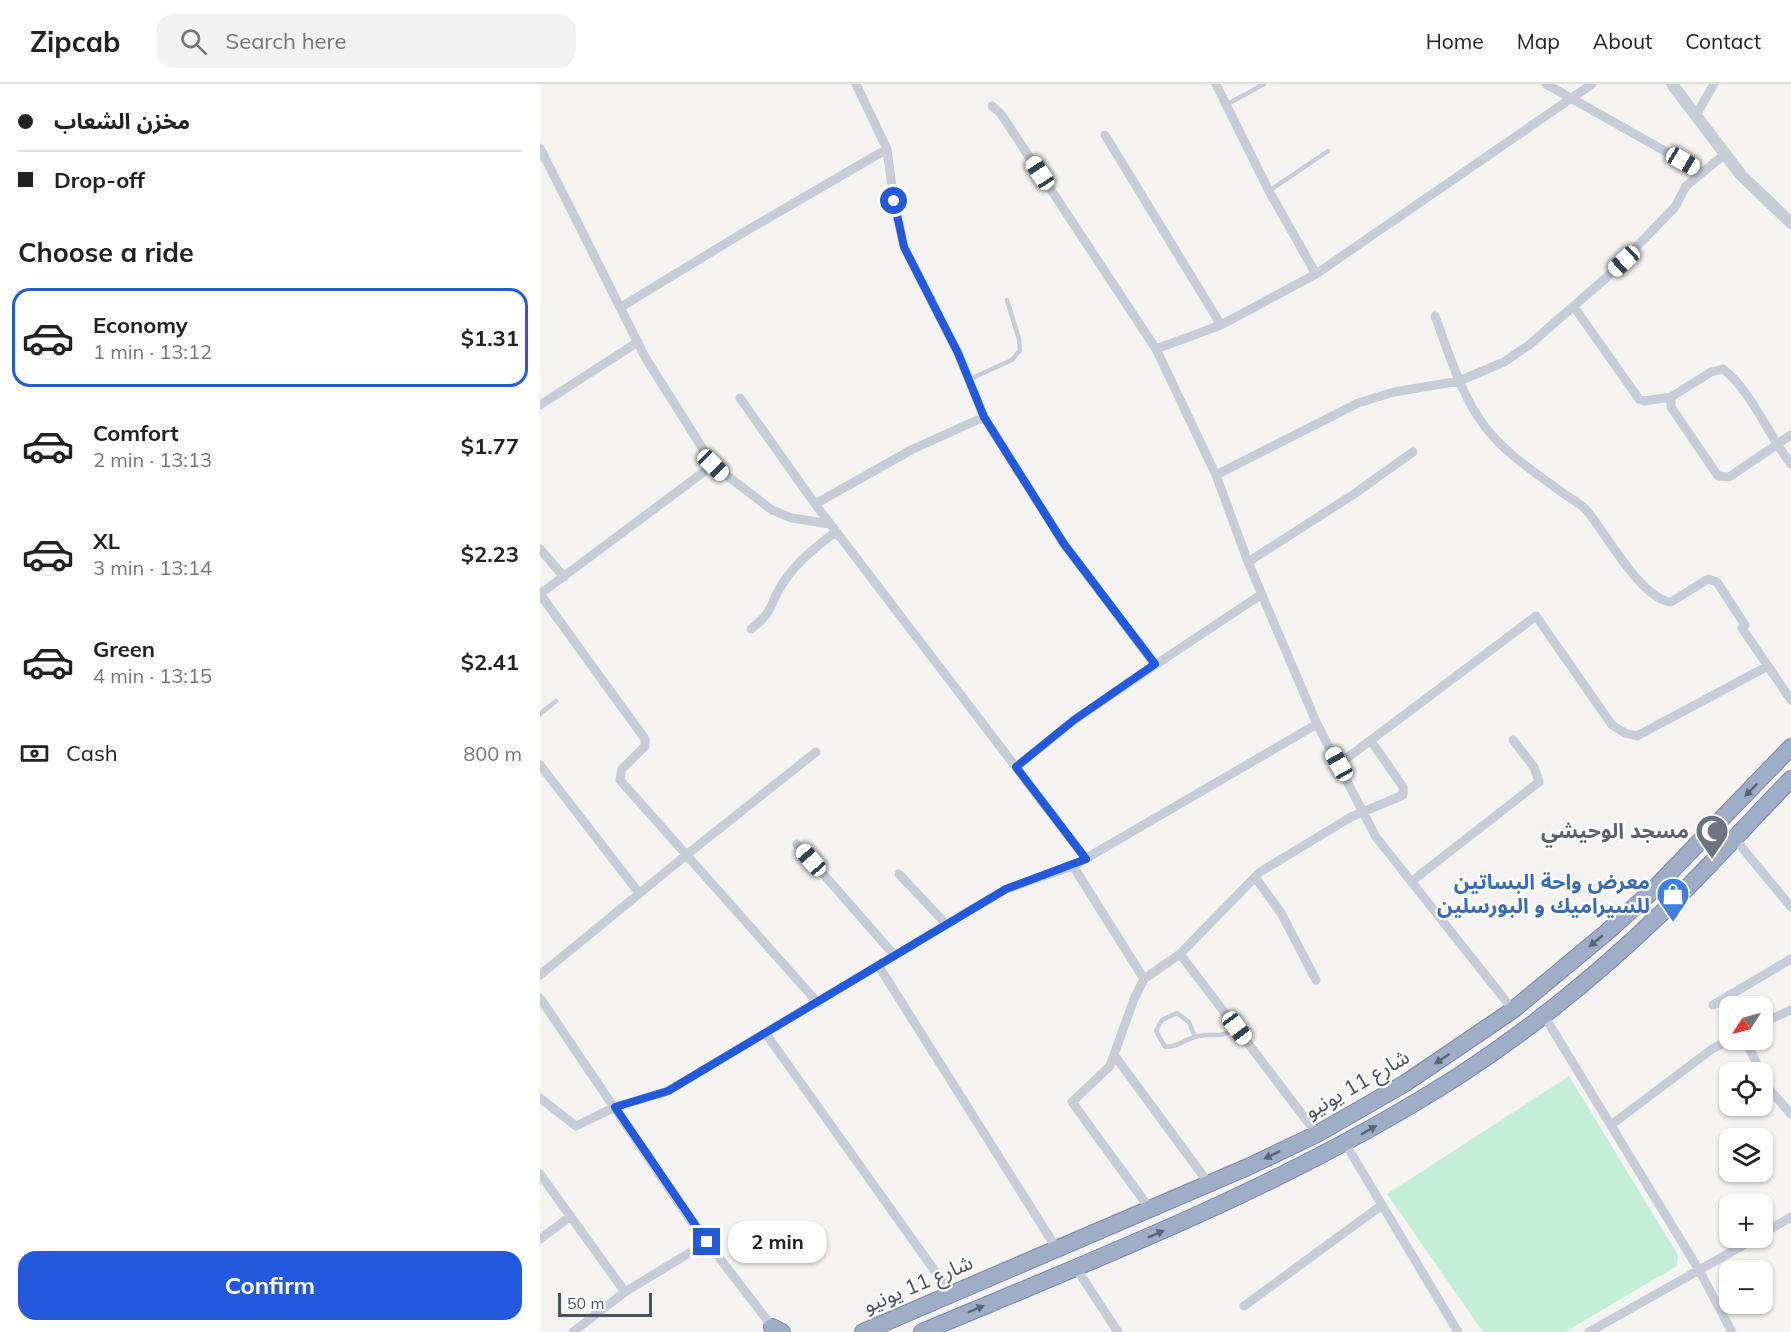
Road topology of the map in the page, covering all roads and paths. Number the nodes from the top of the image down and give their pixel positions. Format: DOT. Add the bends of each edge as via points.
graph roads {
  1 [pos="856,84"];
  2 [pos="1216,84"];
  3 [pos="1264,84"];
  4 [pos="1546,84"];
  5 [pos="1592,84"];
  6 [pos="1672,84"];
  7 [pos="1714,84"];
  8 [pos="1571,97"];
  9 [pos="1226,105"];
  10 [pos="992,106"];
  11 [pos="1696,115"];
  12 [pos="1105,135"];
  13 [pos="540,148"];
  14 [pos="887,149"];
  15 [pos="1328,151"];
  16 [pos="1725,154"];
  17 [pos="1702,172"];
  18 [pos="1269,191"];
  19 [pos="1791,223"];
  20 [pos="1316,274"];
  21 [pos="1007,300"];
  22 [pos="1574,307"];
  23 [pos="621,308"];
  24 [pos="1434,316"];
  25 [pos="1221,325"];
  26 [pos="638,342"];
  27 [pos="1156,349"];
  28 [pos="970,379"];
  29 [pos="1459,381"];
  30 [pos="1671,397"];
  31 [pos="740,398"];
  32 [pos="540,405"];
  33 [pos="984,417"];
  34 [pos="1791,435"];
  35 [pos="1776,446"];
  36 [pos="1413,452"];
  37 [pos="1791,464"];
  38 [pos="713,465"];
  39 [pos="1216,475"];
  40 [pos="815,504"];
  41 [pos="830,524"];
  42 [pos="836,532"];
  43 [pos="540,549"];
  44 [pos="1248,562"];
  45 [pos="564,577"];
  46 [pos="1262,594"];
  47 [pos="751,629"];
  48 [pos="1155,664"];
  49 [pos="1766,667"];
  50 [pos="1791,700"];
  51 [pos="556,701"];
  52 [pos="540,714"];
  53 [pos="1317,724"];
  54 [pos="1514,740"];
  55 [pos="1371,741"];
  56 [pos="1791,747"];
  57 [pos="816,752"];
  58 [pos="1339,764"];
  59 [pos="540,765"];
  60 [pos="1016,767"];
  61 [pos="1789,784"];
  62 [pos="1364,813"];
  63 [pos="1734,838"];
  64 [pos="797,844"];
  65 [pos="685,856"];
  66 [pos="1086,859"];
  67 [pos="1073,866"];
  68 [pos="899,873"];
  69 [pos="1255,877"];
  70 [pos="1412,881"];
  71 [pos="639,893"];
  72 [pos="1791,907"];
  73 [pos="1626,915"];
  74 [pos="946,924"];
  75 [pos="1641,931"];
  76 [pos="1180,954"];
  77 [pos="895,956"];
  78 [pos="1791,958"];
  79 [pos="878,966"];
  80 [pos="540,975"];
  81 [pos="1144,979"];
  82 [pos="1316,980"];
  83 [pos="540,998"];
  84 [pos="818,1003"];
  85 [pos="1713,1005"];
  86 [pos="1513,1010"];
  87 [pos="1791,1010"];
  88 [pos="1543,1014"];
  89 [pos="1773,1018"];
  90 [pos="1237,1028"];
  91 [pos="766,1034"];
  92 [pos="1195,1037"];
  93 [pos="1719,1046"];
  94 [pos="1115,1056"];
  95 [pos="1773,1094"];
  96 [pos="540,1098"];
  97 [pos="615,1107"];
  98 [pos="1791,1114"];
  99 [pos="1611,1125"];
  100 [pos="1317,1134"];
  101 [pos="1345,1143"];
  102 [pos="540,1174"];
  103 [pos="1209,1184"];
  104 [pos="1382,1205"];
  105 [pos="1150,1209"];
  106 [pos="571,1216"];
  107 [pos="1791,1217"];
  108 [pos="1114,1226"];
  109 [pos="1773,1228"];
  110 [pos="540,1239"];
  111 [pos="707,1242"];
  112 [pos="1125,1247"];
  113 [pos="1738,1248"];
  114 [pos="1057,1249"];
  115 [pos="1076,1268"];
  116 [pos="1699,1270"];
  117 [pos="625,1292"];
  118 [pos="952,1295"];
  119 [pos="1244,1306"];
  120 [pos="772,1330"];
  121 [pos="573,1332"];
  122 [pos="863,1332"];
  123 [pos="922,1332"];
  124 [pos="1118,1332"];
  125 [pos="1458,1332"];
  126 [pos="1589,1332"];
  127 [pos="1731,1332"];
  1 -- 14 [label="street"];
  2 -- 9 [label="street"];
  3 -- 9 [label="lane"];
  4 -- 8 [label="street"];
  5 -- 8 [label="street"];
  6 -- 11 [label="street"];
  7 -- 11 [label="street"];
  8 -- 17 [label="street"];
  8 -- 20 [label="street"];
  9 -- 18 [label="street"];
  10 -- 27 [label="street"];
  11 -- 16 [label="street"];
  12 -- 25 [label="street"];
  13 -- 23 [label="street"];
  14 -- 23 [label="street"];
  14 -- 28 [label="street" via="904,247"];
  15 -- 18 [label="lane"];
  16 -- 17 [label="street"];
  16 -- 19 [label="street"];
  17 -- 22 [label="street" via="1686,186 1675,207 1641,244"];
  18 -- 20 [label="street"];
  20 -- 25 [label="street"];
  21 -- 28 [label="lane" via="1020,350 1012,360"];
  22 -- 29 [label="street" via="1504,362"];
  22 -- 30 [label="street" via="1639,399"];
  23 -- 26 [label="street"];
  24 -- 29 [label="street"];
  25 -- 27 [label="street"];
  26 -- 32 [label="street"];
  26 -- 38 [label="street"];
  27 -- 39 [label="street"];
  28 -- 33 [label="street"];
  29 -- 39 [label="street" via="1394,392 1358,403"];
  29 -- 49 [label="street" via="1486,428 1519,461 1580,503 1635,576 1661,599 1671,602 1708,579 1717,582"];
  30 -- 35 [label="street" via="1711,372 1723,369 1735,378"];
  30 -- 35 [label="street" via="1671,407 1718,476 1729,477"];
  31 -- 40 [label="street"];
  33 -- 40 [label="street" via="913,449"];
  33 -- 48 [label="street" via="1064,544"];
  34 -- 35 [label="street"];
  35 -- 37 [label="street"];
  36 -- 44 [label="street"];
  38 -- 41 [label="street" via="772,510 792,518"];
  38 -- 45 [label="street"];
  39 -- 44 [label="street"];
  40 -- 41 [label="street"];
  41 -- 42 [label="street"];
  42 -- 47 [label="street" via="801,559 783,582 769,614"];
  42 -- 60 [label="street"];
  43 -- 45 [label="street"];
  44 -- 46 [label="street"];
  45 -- 65 [label="street" via="540,594 645,739 645,746 622,769 620,780"];
  46 -- 48 [label="street"];
  46 -- 53 [label="street"];
  48 -- 60 [label="street" via="1074,720"];
  49 -- 50 [label="street"];
  49 -- 55 [label="street" via="1637,736 1612,724 1536,616"];
  51 -- 52 [label="lane"];
  53 -- 58 [label="street"];
  53 -- 66 [label="street"];
  54 -- 70 [label="street" via="1534,767 1539,782"];
  55 -- 58 [label="street"];
  55 -- 62 [label="street" via="1404,792"];
  56 -- 73 [label="highway, شارع 11 يونيو, one-way"];
  57 -- 65 [label="street"];
  58 -- 62 [label="street"];
  59 -- 71 [label="street"];
  60 -- 66 [label="street"];
  61 -- 63 [label="highway"];
  62 -- 69 [label="street" via="1351,817"];
  62 -- 70 [label="street" via="1376,837"];
  63 -- 72 [label="street"];
  63 -- 75 [label="highway"];
  64 -- 77 [label="street"];
  65 -- 71 [label="street"];
  65 -- 84 [label="street"];
  66 -- 67 [label="street"];
  67 -- 74 [label="street" via="1006,889"];
  67 -- 81 [label="street"];
  68 -- 74 [label="street"];
  69 -- 76 [label="street"];
  69 -- 82 [label="street" via="1285,920"];
  70 -- 86 [label="street"];
  71 -- 80 [label="street"];
  73 -- 75 [label="highway"];
  73 -- 86 [label="highway, شارع 11 يونيو, one-way"];
  74 -- 77 [label="street"];
  75 -- 88 [label="highway"];
  76 -- 81 [label="street"];
  76 -- 90 [label="street"];
  77 -- 79 [label="street"];
  78 -- 85 [label="street"];
  79 -- 84 [label="street"];
  79 -- 114 [label="street"];
  81 -- 94 [label="street"];
  83 -- 97 [label="street"];
  84 -- 91 [label="street"];
  86 -- 100 [label="highway, شارع 11 يونيو, one-way" via="1404,1084"];
  87 -- 89 [label="street"];
  88 -- 99 [label="street"];
  101 -- 88 [label="highway, one-way" via="1462,1074"];
  90 -- 92 [label="lane" via="1221,1037"];
  90 -- 100 [label="street"];
  91 -- 97 [label="street" via="668,1091"];
  91 -- 118 [label="street"];
  92 -- 92 [label="lane" via="1177,1047 1165,1047 1156,1031 1162,1020 1177,1013 1189,1023"];
  93 -- 99 [label="street"];
  94 -- 103 [label="street"];
  94 -- 105 [label="street" via="1101,1076 1072,1102"];
  95 -- 98 [label="street"];
  96 -- 97 [label="street" via="576,1126"];
  97 -- 111 [label="street"];
  99 -- 116 [label="street"];
  100 -- 103 [label="highway, شارع 11 يونيو, one-way"];
  101 -- 104 [label="street"];
  112 -- 101 [label="highway, one-way" via="1264,1185"];
  102 -- 106 [label="street"];
  103 -- 105 [label="highway, شارع 11 يونيو"];
  104 -- 119 [label="street"];
  104 -- 125 [label="street"];
  105 -- 108 [label="highway, شارع 11 يونيو"];
  106 -- 110 [label="street"];
  106 -- 117 [label="street"];
  107 -- 109 [label="street"];
  108 -- 112 [label="highway"];
  108 -- 114 [label="highway, شارع 11 يونيو"];
  111 -- 117 [label="street"];
  111 -- 120 [label="street"];
  112 -- 115 [label="highway"];
  113 -- 116 [label="street"];
  114 -- 118 [label="highway, شارع 11 يونيو"];
  123 -- 115 [label="highway, one-way"];
  115 -- 124 [label="street"];
  116 -- 126 [label="street"];
  116 -- 127 [label="street"];
  117 -- 121 [label="street"];
  118 -- 122 [label="highway, شارع 11 يونيو"];
}
